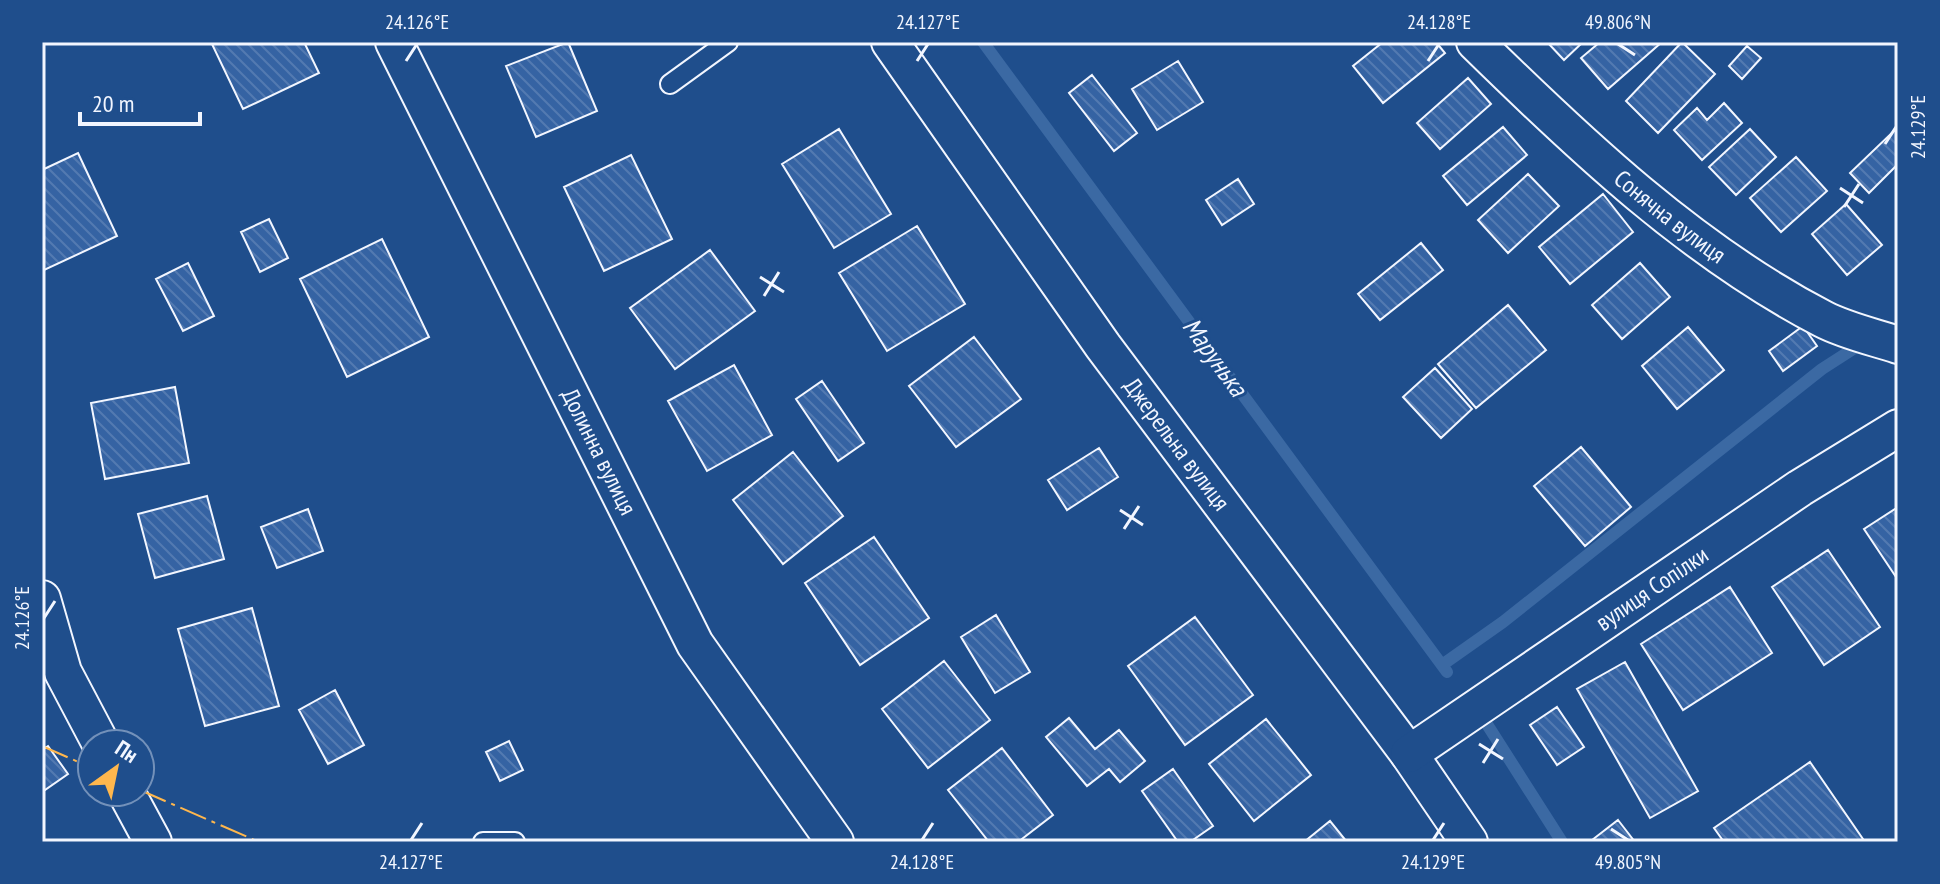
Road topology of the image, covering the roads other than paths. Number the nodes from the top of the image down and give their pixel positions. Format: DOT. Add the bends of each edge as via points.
graph roads {
  1 [pos="394,42"];
  2 [pos="728,42"];
  3 [pos="890,42"];
  4 [pos="1475,42"];
  5 [pos="670,84"];
  6 [pos="1898,345"];
  7 [pos="1898,428"];
  8 [pos="42,599"];
  9 [pos="93,728"];
  10 [pos="1409,754"];
  11 [pos="135,808"];
  12 [pos="153,842"];
  13 [pos="483,842"];
  14 [pos="515,842"];
  15 [pos="835,842"];
  16 [pos="1469,842"];
  1 -- 15 [label="street, Долинна вулиця" via="695,644"];
  2 -- 5 [label="lane"];
  3 -- 10 [label="street, Джерельна вулиця" via="1103,346"];
  4 -- 6 [label="street, Сонячна вулиця" via="1556,122 1718,255 1825,320"];
  7 -- 10 [label="street, вулиця Сопілки" via="1800,488"];
  8 -- 9 [label="street" via="63,672"];
  10 -- 16 [label="street, Джерельна вулиця"];
  11 -- 12 [label="street"];
  13 -- 14 [label="lane"];
}
